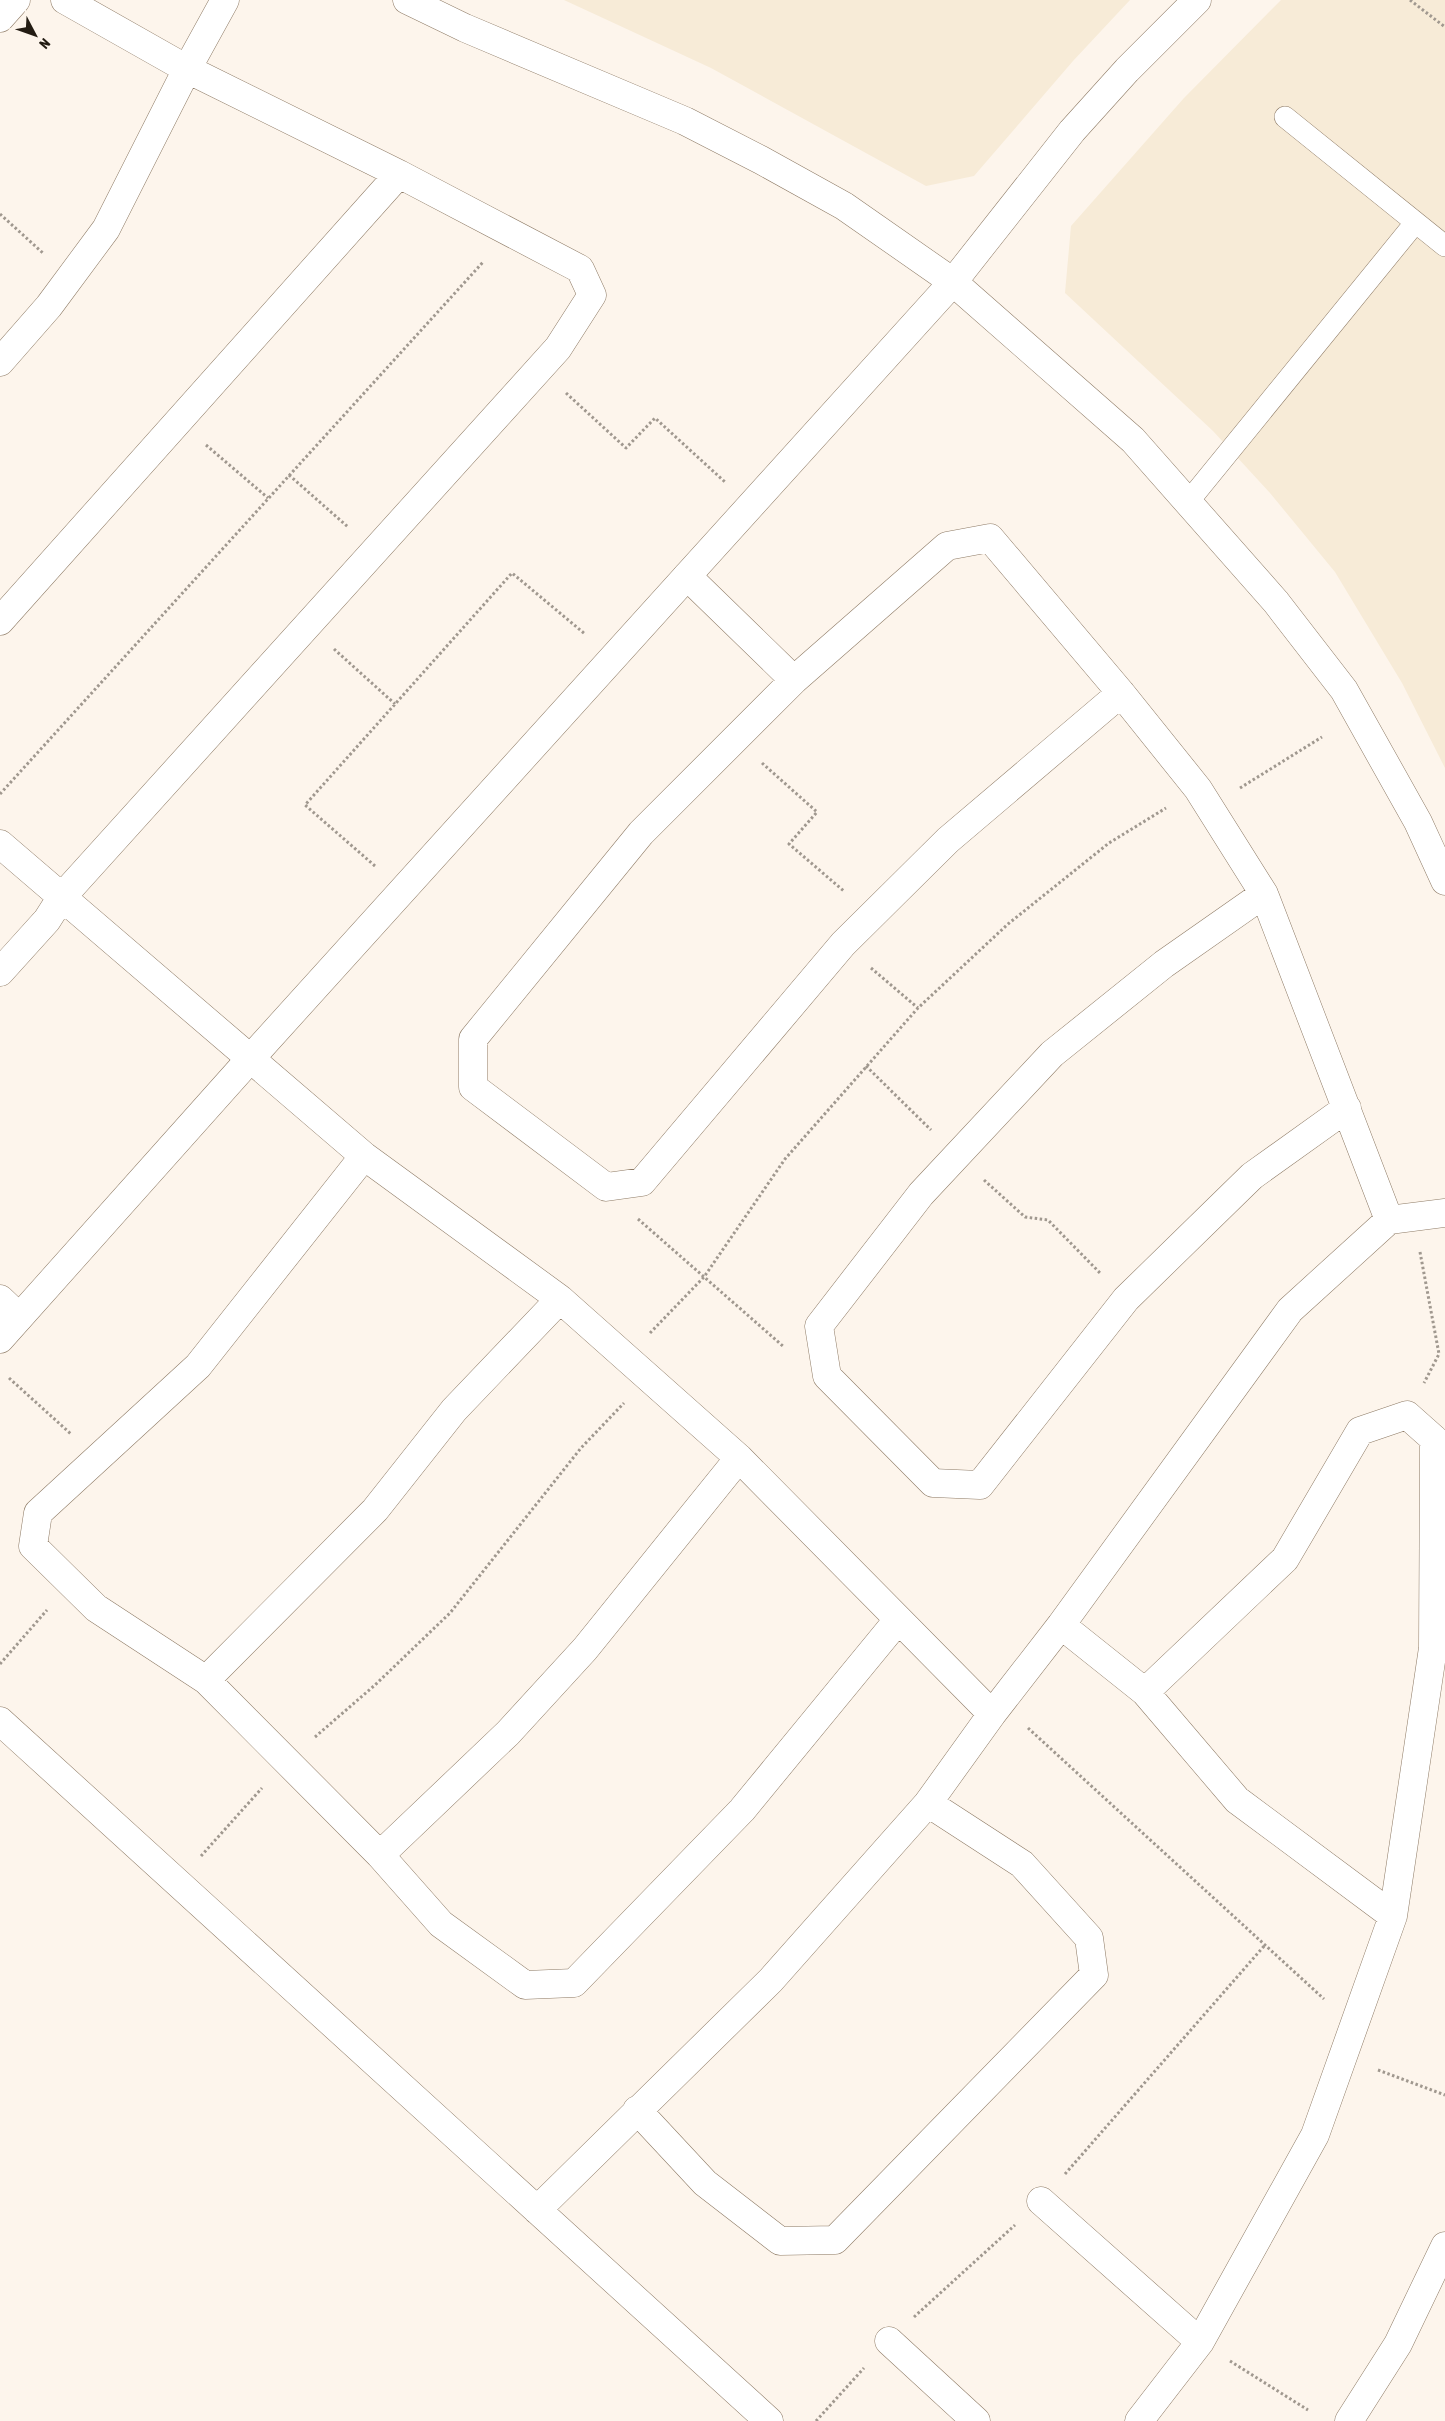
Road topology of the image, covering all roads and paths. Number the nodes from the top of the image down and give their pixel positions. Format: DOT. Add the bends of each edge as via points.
graph roads {
  1 [pos="16,0"];
  2 [pos="64,0"];
  3 [pos="225,0"];
  4 [pos="407,0"];
  5 [pos="1197,0"];
  6 [pos="1410,0"];
  7 [pos="0,18"];
  8 [pos="1445,27"];
  9 [pos="187,69"];
  10 [pos="1285,117"];
  11 [pos="400,174"];
  12 [pos="0,214"];
  13 [pos="1415,223"];
  14 [pos="510,232"];
  15 [pos="1445,246"];
  16 [pos="71,277"];
  17 [pos="953,282"];
  18 [pos="0,362"];
  19 [pos="540,368"];
  20 [pos="178,421"];
  21 [pos="290,475"];
  22 [pos="729,486"];
  23 [pos="268,498"];
  24 [pos="1188,502"];
  25 [pos="374,551"];
  26 [pos="687,576"];
  27 [pos="0,622"];
  28 [pos="308,626"];
  29 [pos="591,640"];
  30 [pos="794,680"];
  31 [pos="1121,693"];
  32 [pos="395,704"];
  33 [pos="1322,737"];
  34 [pos="735,739"];
  35 [pos="0,794"];
  36 [pos="1203,798"];
  37 [pos="0,844"];
  38 [pos="380,870"];
  39 [pos="1445,881"];
  40 [pos="1264,894"];
  41 [pos="61,898"];
  42 [pos="872,916"];
  43 [pos="843,944"];
  44 [pos="0,972"];
  45 [pos="918,1008"];
  46 [pos="250,1059"];
  47 [pos="866,1066"];
  48 [pos="1347,1108"];
  49 [pos="364,1156"];
  50 [pos="957,1156"];
  51 [pos="606,1187"];
  52 [pos="1445,1213"];
  53 [pos="1402,1219"];
  54 [pos="704,1277"];
  55 [pos="1126,1299"];
  56 [pos="560,1300"];
  57 [pos="10,1308"];
  58 [pos="646,1337"];
  59 [pos="0,1339"];
  60 [pos="823,1349"];
  61 [pos="9,1378"];
  62 [pos="649,1378"];
  63 [pos="1407,1415"];
  64 [pos="98,1458"];
  65 [pos="739,1458"];
  66 [pos="70,1583"];
  67 [pos="898,1620"];
  68 [pos="1061,1625"];
  69 [pos="0,1664"];
  70 [pos="206,1680"];
  71 [pos="1145,1692"];
  72 [pos="996,1709"];
  73 [pos="0,1721"];
  74 [pos="287,1761"];
  75 [pos="928,1803"];
  76 [pos="380,1855"];
  77 [pos="177,1882"];
  78 [pos="1393,1916"];
  79 [pos="1354,2026"];
  80 [pos="1343,2057"];
  81 [pos="1445,2095"];
  82 [pos="638,2110"];
  83 [pos="1041,2201"];
  84 [pos="537,2210"];
  85 [pos="1445,2246"];
  86 [pos="889,2341"];
  87 [pos="1200,2342"];
  88 [pos="1308,2410"];
  89 [pos="769,2421"];
  90 [pos="976,2421"];
  91 [pos="1139,2421"];
  92 [pos="1348,2421"];
  1 -- 7 [label="street"];
  2 -- 9 [label="street"];
  3 -- 9 [label="street"];
  4 -- 17 [label="street" via="465,28 685,121 753,156 844,206"];
  5 -- 17 [label="street" via="1072,131"];
  6 -- 8 [label="path"];
  9 -- 11 [label="street"];
  9 -- 16 [label="street" via="106,229"];
  10 -- 13 [label="lane"];
  11 -- 14 [label="street"];
  11 -- 20 [label="street"];
  12 -- 16 [label="path"];
  13 -- 15 [label="lane"];
  13 -- 24 [label="lane"];
  14 -- 19 [label="street" via="580,269 592,295 558,348"];
  14 -- 21 [label="path"];
  16 -- 18 [label="street"];
  17 -- 24 [label="street" via="1133,440"];
  17 -- 26 [label="street"];
  19 -- 22 [label="path" via="626,448 655,418"];
  19 -- 25 [label="street"];
  20 -- 23 [label="path"];
  20 -- 27 [label="street"];
  21 -- 23 [label="path"];
  21 -- 25 [label="path"];
  23 -- 35 [label="path"];
  24 -- 39 [label="street" via="1276,602 1344,690 1418,822"];
  25 -- 28 [label="street"];
  26 -- 30 [label="street"];
  26 -- 46 [label="street"];
  28 -- 32 [label="path"];
  28 -- 41 [label="street"];
  29 -- 32 [label="path" via="512,573"];
  30 -- 31 [label="street" via="947,546 990,538"];
  30 -- 34 [label="street"];
  31 -- 36 [label="street"];
  31 -- 42 [label="street" via="948,840"];
  32 -- 38 [label="path" via="305,805"];
  33 -- 36 [label="path"];
  34 -- 42 [label="path" via="816,812 789,844"];
  34 -- 51 [label="street" via="641,833 473,1039 473,1087"];
  36 -- 40 [label="street"];
  36 -- 45 [label="path" via="1109,843 1008,924"];
  37 -- 41 [label="street"];
  40 -- 48 [label="street"];
  40 -- 50 [label="street" via="1164,964 1052,1054"];
  41 -- 44 [label="street" via="47,920"];
  41 -- 46 [label="street"];
  42 -- 43 [label="street"];
  43 -- 45 [label="path"];
  43 -- 51 [label="street" via="642,1182"];
  45 -- 47 [label="path"];
  46 -- 49 [label="street"];
  46 -- 57 [label="street"];
  47 -- 50 [label="path"];
  47 -- 54 [label="path" via="785,1159"];
  48 -- 53 [label="street"];
  48 -- 55 [label="street" via="1252,1176"];
  49 -- 56 [label="street"];
  49 -- 64 [label="street" via="198,1366"];
  50 -- 55 [label="path" via="1025,1217 1048,1220"];
  50 -- 60 [label="street" via="921,1194 819,1326"];
  51 -- 54 [label="path"];
  52 -- 53 [label="street"];
  53 -- 63 [label="path" via="1439,1354"];
  53 -- 68 [label="street" via="1290,1310"];
  54 -- 58 [label="path"];
  54 -- 60 [label="path" via="794,1356"];
  55 -- 60 [label="street" via="980,1485 933,1483 827,1376"];
  56 -- 62 [label="street"];
  56 -- 70 [label="street" via="454,1410 375,1510"];
  57 -- 59 [label="street"];
  61 -- 64 [label="path"];
  62 -- 65 [label="street"];
  62 -- 74 [label="path" via="581,1448 450,1613 375,1685"];
  63 -- 71 [label="street" via="1360,1431 1285,1559"];
  63 -- 78 [label="street" via="1434,1439 1433,1648"];
  64 -- 66 [label="street" via="38,1514 33,1546"];
  65 -- 67 [label="street"];
  65 -- 76 [label="street" via="584,1649 508,1733"];
  66 -- 69 [label="path"];
  66 -- 70 [label="street" via="96,1608"];
  67 -- 72 [label="street"];
  67 -- 76 [label="street" via="742,1810 574,1983 525,1985 441,1924"];
  68 -- 71 [label="street"];
  68 -- 72 [label="street"];
  70 -- 74 [label="street"];
  71 -- 78 [label="street" via="1237,1800"];
  72 -- 75 [label="street"];
  72 -- 79 [label="path"];
  73 -- 77 [label="street"];
  74 -- 76 [label="street"];
  74 -- 77 [label="path"];
  75 -- 82 [label="street" via="771,1980"];
  75 -- 82 [label="street" via="1022,1864 1089,1938 1094,1975 835,2240 780,2241 705,2183"];
  77 -- 84 [label="street"];
  78 -- 79 [label="street"];
  79 -- 80 [label="street"];
  80 -- 81 [label="path"];
  80 -- 87 [label="street" via="1315,2135"];
  82 -- 84 [label="street"];
  83 -- 87 [label="street"];
  84 -- 89 [label="street"];
  85 -- 92 [label="street" via="1398,2344"];
  86 -- 90 [label="street"];
  87 -- 88 [label="path"];
  87 -- 91 [label="street"];
}
